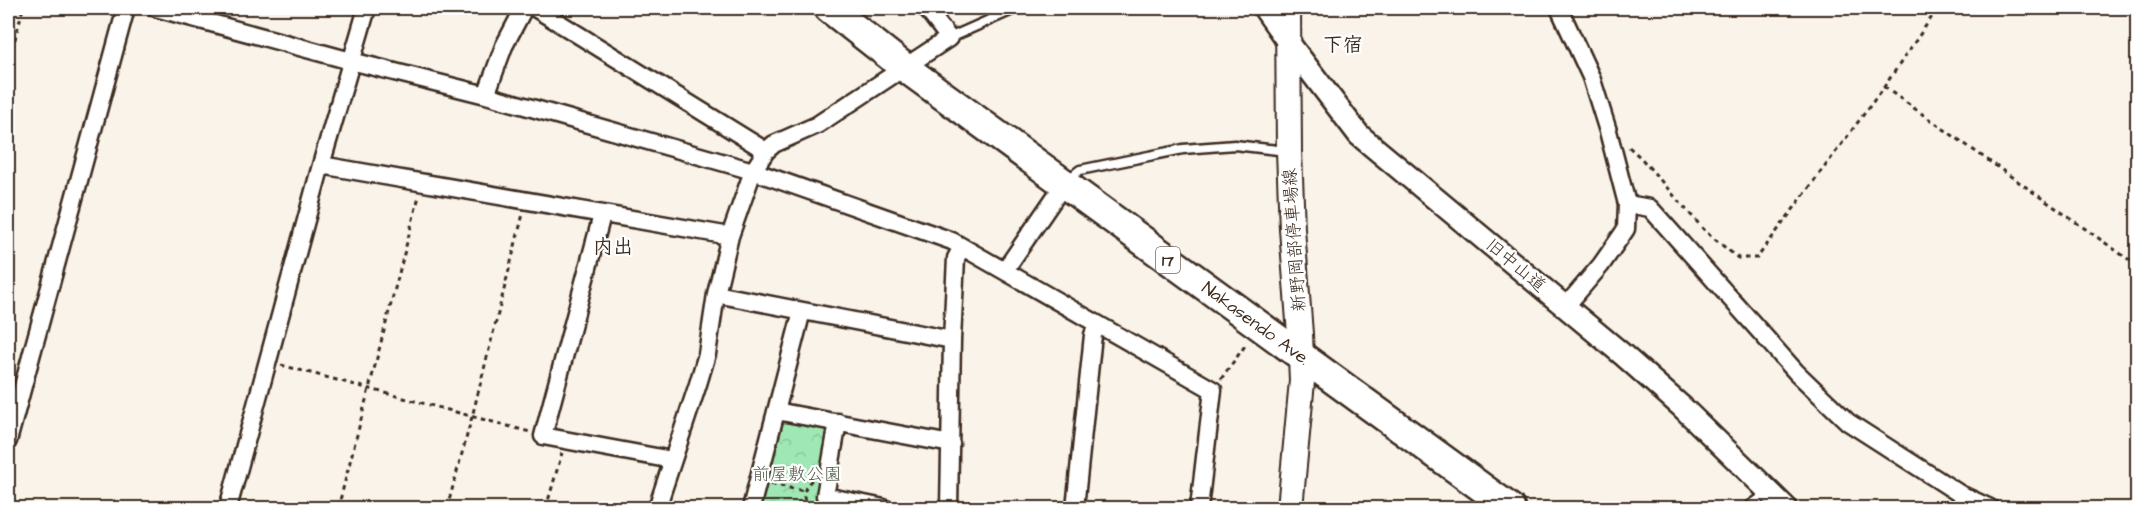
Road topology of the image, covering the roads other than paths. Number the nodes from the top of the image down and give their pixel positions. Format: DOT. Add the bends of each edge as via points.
graph roads {
  1 [pos="126,8"];
  2 [pos="156,8"];
  3 [pos="367,8"];
  4 [pos="524,8"];
  5 [pos="535,8"];
  6 [pos="829,8"];
  7 [pos="926,8"];
  8 [pos="1017,8"];
  9 [pos="1264,8"];
  10 [pos="1288,8"];
  11 [pos="1559,8"];
  12 [pos="949,38"];
  13 [pos="1288,42"];
  14 [pos="351,61"];
  15 [pos="904,67"];
  16 [pos="486,95"];
  17 [pos="766,151"];
  18 [pos="1288,151"];
  19 [pos="321,165"];
  20 [pos="753,171"];
  21 [pos="1064,184"];
  22 [pos="1627,204"];
  23 [pos="602,214"];
  24 [pos="730,236"];
  25 [pos="962,247"];
  26 [pos="1005,270"];
  27 [pos="717,294"];
  28 [pos="1566,306"];
  29 [pos="801,311"];
  30 [pos="1097,325"];
  31 [pos="952,340"];
  32 [pos="1301,355"];
  33 [pos="776,411"];
  34 [pos="838,422"];
  35 [pos="8,441"];
  36 [pos="951,444"];
  37 [pos="672,460"];
  38 [pos="1770,492"];
  39 [pos="228,508"];
  40 [pos="657,508"];
  41 [pos="751,508"];
  42 [pos="884,508"];
  43 [pos="949,508"];
  44 [pos="1075,508"];
  45 [pos="1199,508"];
  46 [pos="1290,508"];
  47 [pos="1510,508"];
  48 [pos="1747,508"];
  49 [pos="1786,508"];
  50 [pos="1990,508"];
  1 -- 35 [label="street"];
  2 -- 14 [label="street"];
  3 -- 14 [label="street"];
  4 -- 16 [label="street" via="504,46"];
  5 -- 17 [label="street"];
  6 -- 15 [label="highway, Nakasendo Ave. / 17"];
  7 -- 12 [label="street"];
  8 -- 12 [label="lane"];
  9 -- 13 [label="street, 旧中山道"];
  10 -- 13 [label="main road, 新野岡部停車場線"];
  11 -- 22 [label="street" via="1591,77"];
  12 -- 15 [label="street"];
  13 -- 18 [label="main road, 新野岡部停車場線"];
  13 -- 28 [label="street, 旧中山道" via="1359,135"];
  14 -- 16 [label="street"];
  14 -- 19 [label="street"];
  15 -- 17 [label="street" via="817,125"];
  15 -- 21 [label="highway, Nakasendo Ave. / 17"];
  16 -- 20 [label="street"];
  17 -- 20 [label="street"];
  18 -- 21 [label="lane" via="1235,145 1183,149 1080,170"];
  18 -- 32 [label="main road, 新野岡部停車場線"];
  19 -- 23 [label="street"];
  19 -- 39 [label="street"];
  20 -- 24 [label="street"];
  20 -- 25 [label="street" via="952,240"];
  21 -- 26 [label="street"];
  21 -- 32 [label="highway, Nakasendo Ave. / 17"];
  22 -- 28 [label="street" via="1626,229 1601,266"];
  22 -- 50 [label="street" via="1650,208 1796,372 1848,422 1960,494"];
  23 -- 24 [label="street"];
  23 -- 37 [label="street" via="543,436"];
  24 -- 27 [label="street"];
  25 -- 26 [label="street"];
  25 -- 31 [label="street" via="956,258"];
  26 -- 30 [label="street"];
  27 -- 29 [label="street"];
  27 -- 37 [label="street" via="707,354"];
  28 -- 38 [label="street, 旧中山道" via="1682,407"];
  29 -- 31 [label="street"];
  29 -- 33 [label="street"];
  30 -- 44 [label="street"];
  30 -- 45 [label="street" via="1213,390"];
  31 -- 36 [label="street"];
  32 -- 46 [label="main road, 新野岡部停車場線"];
  32 -- 47 [label="highway, Nakasendo Ave. / 17"];
  33 -- 34 [label="street"];
  33 -- 41 [label="street"];
  34 -- 36 [label="street"];
  34 -- 42 [label="street" via="825,496"];
  36 -- 43 [label="street"];
  37 -- 40 [label="street"];
  38 -- 48 [label="lane"];
  38 -- 49 [label="street, 旧中山道"];
}
